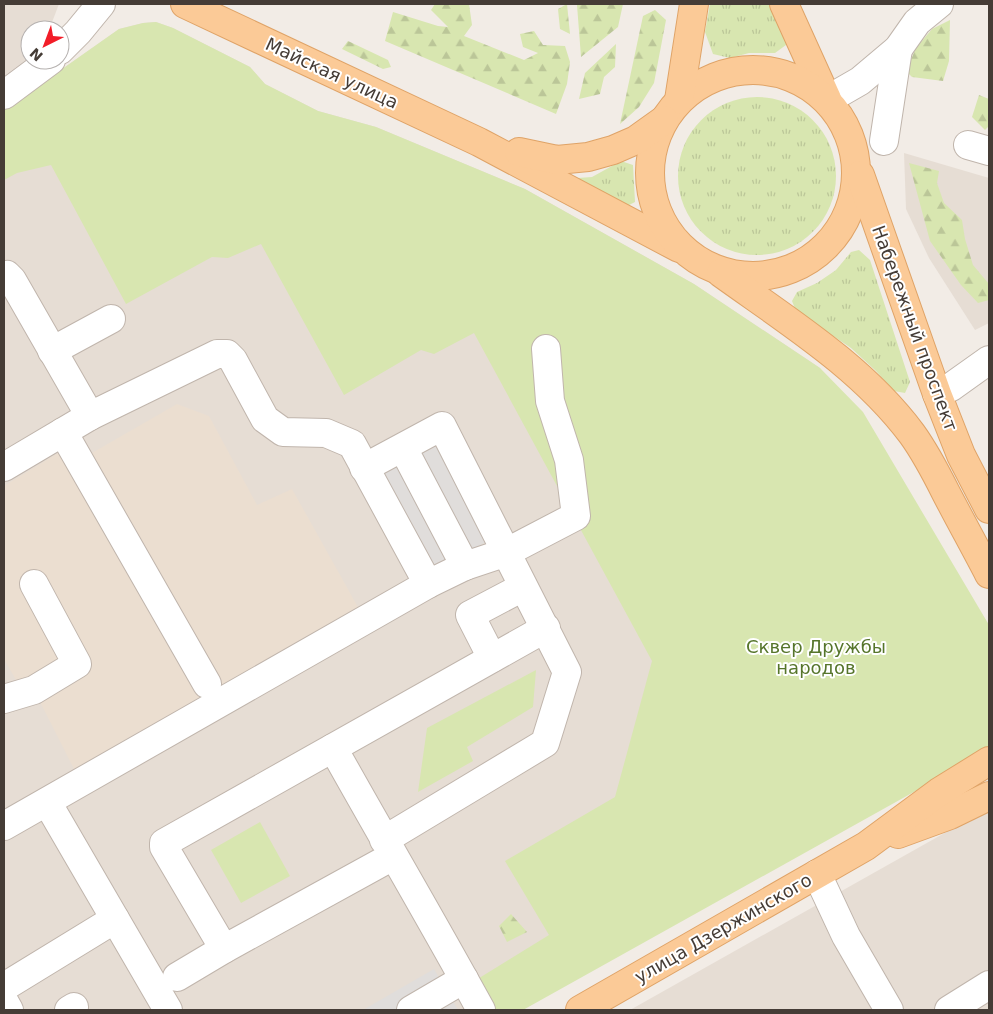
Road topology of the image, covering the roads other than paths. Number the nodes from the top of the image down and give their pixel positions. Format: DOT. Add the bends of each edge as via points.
graph roads {
  1 [pos="101,4"];
  2 [pos="185,4"];
  3 [pos="694,4"];
  4 [pos="784,4"];
  5 [pos="939,4"];
  6 [pos="70,40"];
  7 [pos="898,49"];
  8 [pos="38,70"];
  9 [pos="4,95"];
  10 [pos="827,100"];
  11 [pos="672,110"];
  12 [pos="884,141"];
  13 [pos="479,142"];
  14 [pos="849,143"];
  15 [pos="689,253"];
  16 [pos="716,269"];
  17 [pos="4,276"];
  18 [pos="111,319"];
  19 [pos="546,349"];
  20 [pos="52,350"];
  21 [pos="989,360"];
  22 [pos="937,394"];
  23 [pos="90,416"];
  24 [pos="63,432"];
  25 [pos="403,448"];
  26 [pos="4,467"];
  27 [pos="364,468"];
  28 [pos="989,509"];
  29 [pos="507,552"];
  30 [pos="465,566"];
  31 [pos="989,574"];
  32 [pos="34,584"];
  33 [pos="428,584"];
  34 [pos="523,587"];
  35 [pos="546,628"];
  36 [pos="492,658"];
  37 [pos="207,684"];
  38 [pos="4,697"];
  39 [pos="333,748"];
  40 [pos="989,761"];
  41 [pos="989,796"];
  42 [pos="47,802"];
  43 [pos="4,826"];
  44 [pos="866,846"];
  45 [pos="389,848"];
  46 [pos="817,874"];
  47 [pos="115,919"];
  48 [pos="224,948"];
  49 [pos="177,977"];
  50 [pos="464,979"];
  51 [pos="989,985"];
  52 [pos="4,987"];
  53 [pos="4,1001"];
  54 [pos="882,1008"];
  55 [pos="9,1010"];
  56 [pos="168,1010"];
  57 [pos="411,1010"];
  58 [pos="481,1010"];
  59 [pos="580,1010"];
  60 [pos="949,1010"];
  1 -- 6 [label="street"];
  2 -- 13 [label="main road, Майская улица"];
  3 -- 11 [label="main road"];
  4 -- 10 [label="main road"];
  5 -- 7 [label="street" via="917,22"];
  7 -- 10 [label="street" via="860,81"];
  7 -- 12 [label="street"];
  8 -- 9 [label="street"];
  10 -- 11 [label="main road, Майская улица" via="798,78 767,69 735,70 705,81"];
  10 -- 14 [label="main road"];
  11 -- 13 [label="main road, Майская улица" via="636,140 588,157 557,160"];
  11 -- 15 [label="main road" via="653,147 650,176 656,205 668,232"];
  13 -- 15 [label="main road, Майская улица"];
  14 -- 16 [label="main road" via="857,179 854,202 842,228 824,250 800,266 773,275 744,276"];
  14 -- 22 [label="main road, Набережный проспект"];
  15 -- 16 [label="main road"];
  16 -- 31 [label="main road, Набережный проспект" via="842,361 894,412 932,466"];
  17 -- 20 [label="street" via="12,280"];
  18 -- 20 [label="street"];
  19 -- 29 [label="street" via="550,401 569,460 576,516"];
  20 -- 23 [label="street"];
  21 -- 22 [label="street"];
  22 -- 28 [label="main road, Набережный проспект"];
  23 -- 24 [label="street"];
  23 -- 27 [label="street" via="217,354 227,354 265,419 282,432 326,433 352,444"];
  24 -- 26 [label="street"];
  24 -- 37 [label="street"];
  25 -- 27 [label="street"];
  25 -- 29 [label="street" via="442,426"];
  25 -- 30 [label="street"];
  27 -- 33 [label="street"];
  29 -- 30 [label="street"];
  29 -- 34 [label="street"];
  30 -- 33 [label="street"];
  32 -- 38 [label="street" via="77,664 34,690"];
  33 -- 42 [label="street"];
  34 -- 35 [label="street"];
  34 -- 36 [label="street" via="470,615"];
  35 -- 36 [label="street"];
  35 -- 45 [label="street" via="567,672 545,743"];
  36 -- 39 [label="street"];
  39 -- 45 [label="street"];
  39 -- 48 [label="street" via="164,843"];
  40 -- 44 [label="main road, улица Дзержинского" via="939,792"];
  41 -- 44 [label="main road, улица Дзержинского" via="950,815"];
  42 -- 43 [label="street"];
  42 -- 47 [label="street"];
  44 -- 46 [label="main road, улица Дзержинского"];
  45 -- 48 [label="street"];
  45 -- 50 [label="street"];
  46 -- 54 [label="street"];
  46 -- 59 [label="main road, улица Дзержинского"];
  47 -- 52 [label="street"];
  47 -- 56 [label="street"];
  48 -- 49 [label="street"];
  50 -- 57 [label="street"];
  50 -- 58 [label="street"];
  51 -- 60 [label="street"];
  53 -- 55 [label="street"];
}
